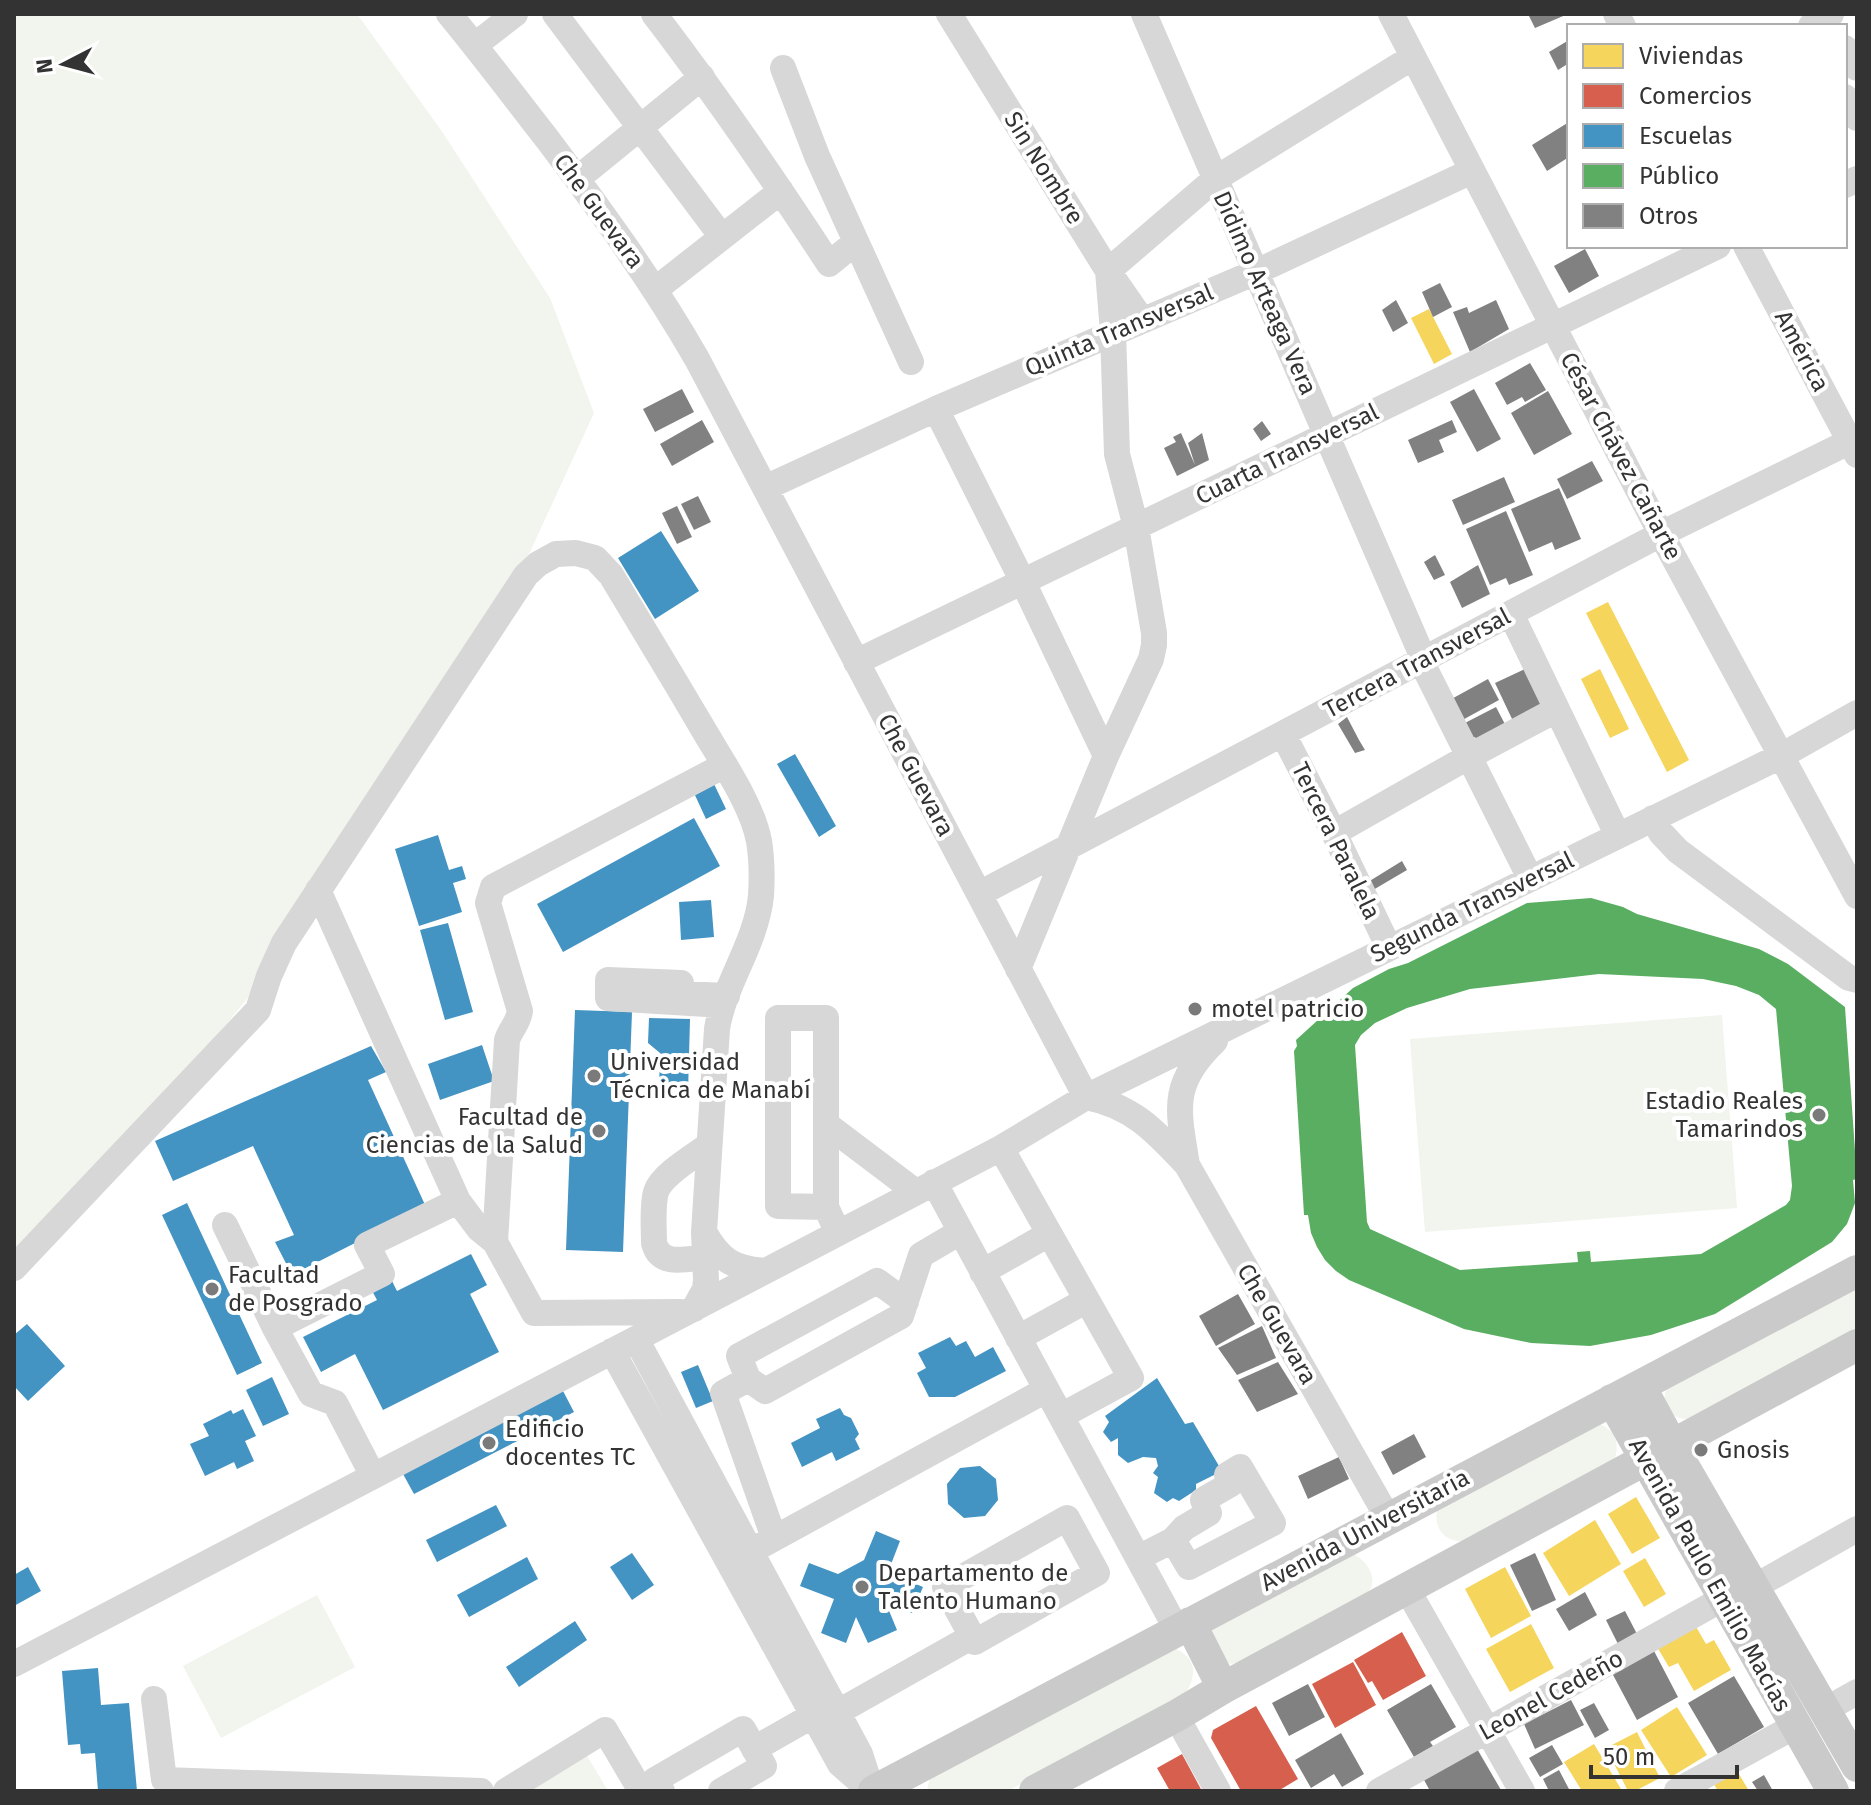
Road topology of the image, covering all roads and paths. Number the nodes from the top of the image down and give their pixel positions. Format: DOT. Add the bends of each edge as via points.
graph roads {
  1 [pos="449,14"];
  2 [pos="515,14"];
  3 [pos="555,14"];
  4 [pos="654,14"];
  5 [pos="949,14"];
  6 [pos="1144,14"];
  7 [pos="1391,14"];
  8 [pos="1798,14"];
  9 [pos="1822,20"];
  10 [pos="475,45"];
  11 [pos="1413,57"];
  12 [pos="783,68"];
  13 [pos="702,77"];
  14 [pos="1847,100"];
  15 [pos="1857,118"];
  16 [pos="640,128"];
  17 [pos="1472,171"];
  18 [pos="577,179"];
  19 [pos="1215,179"];
  20 [pos="781,191"];
  21 [pos="722,237"];
  22 [pos="856,242"];
  23 [pos="1714,248"];
  24 [pos="1747,248"];
  25 [pos="1108,271"];
  26 [pos="1256,272"];
  27 [pos="656,289"];
  28 [pos="1142,320"];
  29 [pos="1553,326"];
  30 [pos="1113,332"];
  31 [pos="911,362"];
  32 [pos="936,409"];
  33 [pos="1327,435"];
  34 [pos="1854,445"];
  35 [pos="765,488"];
  36 [pos="1136,527"];
  37 [pos="1661,534"];
  38 [pos="1023,582"];
  39 [pos="1511,614"];
  40 [pos="1422,661"];
  41 [pos="856,662"];
  42 [pos="1556,710"];
  43 [pos="1857,713"];
  44 [pos="1283,734"];
  45 [pos="1106,756"];
  46 [pos="1781,756"];
  47 [pos="1468,757"];
  48 [pos="725,765"];
  49 [pos="1653,818"];
  50 [pos="1334,833"];
  51 [pos="1618,836"];
  52 [pos="1067,848"];
  53 [pos="1530,878"];
  54 [pos="318,890"];
  55 [pos="979,894"];
  56 [pos="1857,896"];
  57 [pos="1389,948"];
  58 [pos="1018,969"];
  59 [pos="1857,980"];
  60 [pos="1229,1027"];
  61 [pos="1086,1097"];
  62 [pos="826,1124"];
  63 [pos="709,1145"];
  64 [pos="1001,1148"];
  65 [pos="1187,1165"];
  66 [pos="925,1187"];
  67 [pos="458,1201"];
  68 [pos="826,1207"];
  69 [pos="225,1225"];
  70 [pos="960,1232"];
  71 [pos="838,1233"];
  72 [pos="1049,1234"];
  73 [pos="495,1242"];
  74 [pos="704,1245"];
  75 [pos="14,1268"];
  76 [pos="765,1271"];
  77 [pos="1857,1271"];
  78 [pos="982,1272"];
  79 [pos="1087,1300"];
  80 [pos="906,1302"];
  81 [pos="690,1311"];
  82 [pos="275,1328"];
  83 [pos="1018,1338"];
  84 [pos="624,1345"];
  85 [pos="1857,1345"];
  86 [pos="748,1379"];
  87 [pos="1640,1386"];
  88 [pos="1046,1390"];
  89 [pos="1612,1400"];
  90 [pos="1061,1416"];
  91 [pos="1663,1460"];
  92 [pos="373,1476"];
  93 [pos="1388,1518"];
  94 [pos="1857,1529"];
  95 [pos="1123,1530"];
  96 [pos="774,1538"];
  97 [pos="1173,1540"];
  98 [pos="1085,1551"];
  99 [pos="740,1557"];
  100 [pos="1138,1558"];
  101 [pos="1754,1587"];
  102 [pos="1407,1589"];
  103 [pos="1724,1598"];
  104 [pos="1183,1626"];
  105 [pos="973,1636"];
  106 [pos="14,1664"];
  107 [pos="1223,1688"];
  108 [pos="1857,1692"];
  109 [pos="154,1699"];
  110 [pos="1825,1710"];
  111 [pos="825,1714"];
  112 [pos="1176,1716"];
  113 [pos="1795,1726"];
  114 [pos="1487,1730"];
  115 [pos="754,1749"];
  116 [pos="1857,1766"];
  117 [pos="308,1788"];
  118 [pos="481,1791"];
  119 [pos="506,1791"];
  120 [pos="641,1791"];
  121 [pos="662,1791"];
  122 [pos="721,1791"];
  123 [pos="872,1791"];
  124 [pos="1035,1791"];
  125 [pos="1218,1791"];
  126 [pos="1379,1791"];
  127 [pos="1522,1791"];
  128 [pos="1677,1791"];
  129 [pos="1833,1791"];
  1 -- 10 [label="street, Che Guevara"];
  2 -- 10 [label="street"];
  3 -- 16 [label="street"];
  4 -- 13 [label="street"];
  5 -- 25 [label="street, Sin Nombre"];
  6 -- 19 [label="street, Dídimo Arteaga Vera"];
  7 -- 11 [label="street, César Chávez Cañarte"];
  8 -- 9 [label="street"];
  10 -- 18 [label="street, Che Guevara"];
  11 -- 17 [label="street, César Chávez Cañarte"];
  11 -- 19 [label="street"];
  12 -- 22 [label="street"];
  13 -- 16 [label="street"];
  13 -- 20 [label="street"];
  14 -- 15 [label="street"];
  16 -- 18 [label="street"];
  16 -- 21 [label="street"];
  17 -- 26 [label="street, Quinta Transversal"];
  17 -- 29 [label="street, César Chávez Cañarte"];
  18 -- 27 [label="street, Che Guevara"];
  19 -- 25 [label="street"];
  19 -- 26 [label="street, Dídimo Arteaga Vera"];
  20 -- 21 [label="street"];
  20 -- 22 [label="street" via="829,264"];
  21 -- 27 [label="street"];
  22 -- 31 [label="street"];
  23 -- 29 [label="street, Cuarta Transversal"];
  24 -- 34 [label="street, América"];
  25 -- 28 [label="street, Sin Nombre"];
  25 -- 30 [label="street"];
  26 -- 28 [label="street, Quinta Transversal"];
  26 -- 33 [label="street, Dídimo Arteaga Vera"];
  27 -- 35 [label="street, Che Guevara"];
  28 -- 30 [label="street, Quinta Transversal"];
  29 -- 33 [label="street, Cuarta Transversal"];
  29 -- 37 [label="street, César Chávez Cañarte"];
  30 -- 32 [label="street, Quinta Transversal"];
  30 -- 36 [label="street" via="1117,454"];
  32 -- 35 [label="street, Quinta Transversal"];
  32 -- 38 [label="street"];
  33 -- 36 [label="street, Cuarta Transversal"];
  33 -- 40 [label="street, Dídimo Arteaga Vera"];
  34 -- 37 [label="street, Tercera Transversal"];
  35 -- 41 [label="street, Che Guevara"];
  36 -- 38 [label="street, Cuarta Transversal"];
  36 -- 45 [label="street" via="1154,645"];
  37 -- 39 [label="street, Tercera Transversal"];
  37 -- 46 [label="street, César Chávez Cañarte"];
  38 -- 41 [label="street, Cuarta Transversal"];
  38 -- 45 [label="street"];
  39 -- 40 [label="street, Tercera Transversal"];
  39 -- 42 [label="street"];
  40 -- 44 [label="street, Tercera Transversal"];
  40 -- 47 [label="street, Dídimo Arteaga Vera"];
  41 -- 55 [label="street, Che Guevara"];
  42 -- 47 [label="street"];
  42 -- 51 [label="street"];
  43 -- 46 [label="street, Segunda Transversal"];
  44 -- 50 [label="street, Tercera Paralela"];
  44 -- 52 [label="street, Tercera Transversal"];
  45 -- 52 [label="street"];
  46 -- 49 [label="street, Segunda Transversal"];
  46 -- 56 [label="street, César Chávez Cañarte"];
  47 -- 50 [label="street"];
  47 -- 53 [label="street, Dídimo Arteaga Vera"];
  48 -- 54 [label="street" via="611,575 595,558 556,554 526,575"];
  48 -- 63 [label="street" via="759,840 761,896 717,1029"];
  48 -- 73 [label="street" via="493,887 488,903 520,1011 507,1040"];
  49 -- 51 [label="street, Segunda Transversal"];
  49 -- 59 [label="street" via="1678,851"];
  50 -- 57 [label="street, Tercera Paralela"];
  51 -- 53 [label="street, Segunda Transversal"];
  52 -- 55 [label="street, Tercera Transversal"];
  52 -- 58 [label="street"];
  53 -- 57 [label="street, Segunda Transversal"];
  54 -- 67 [label="street"];
  54 -- 75 [label="street" via="284,943 258,1010"];
  55 -- 58 [label="street, Che Guevara"];
  57 -- 60 [label="street, Segunda Transversal"];
  58 -- 61 [label="street, Che Guevara"];
  60 -- 61 [label="street, Segunda Transversal"];
  60 -- 65 [label="street" via="1199,1056 1180,1098"];
  61 -- 64 [label="street"];
  61 -- 65 [label="street, Che Guevara" via="1138,1117"];
  62 -- 66 [label="street"];
  62 -- 68 [label="street"];
  62 -- 68 [label="street" via="826,1018 778,1018 778,1206"];
  63 -- 74 [label="street"];
  63 -- 74 [label="street" via="666,1177 655,1193 654,1243 660,1256 668,1260"];
  64 -- 66 [label="street"];
  64 -- 72 [label="street"];
  65 -- 93 [label="street, Che Guevara"];
  66 -- 70 [label="street"];
  66 -- 71 [label="street"];
  67 -- 73 [label="street"];
  67 -- 82 [label="street" via="367,1245 382,1274"];
  68 -- 71 [label="street"];
  69 -- 82 [label="street"];
  70 -- 78 [label="street"];
  70 -- 80 [label="street" via="921,1255"];
  71 -- 76 [label="street"];
  72 -- 78 [label="street"];
  72 -- 79 [label="street"];
  73 -- 81 [label="street" via="534,1313"];
  74 -- 76 [label="street" via="736,1266"];
  74 -- 81 [label="street" via="705,1289"];
  76 -- 81 [label="street"];
  77 -- 87 [label="main road, Avenida Universitaria"];
  78 -- 83 [label="street"];
  79 -- 83 [label="street"];
  79 -- 90 [label="street" via="1131,1378"];
  80 -- 86 [label="street" via="901,1316 765,1391"];
  80 -- 86 [label="street" via="877,1281 739,1356"];
  81 -- 84 [label="street"];
  82 -- 92 [label="street" via="311,1394 335,1403"];
  83 -- 88 [label="street"];
  84 -- 92 [label="street"];
  84 -- 99 [label="street"];
  85 -- 91 [label="main road"];
  86 -- 96 [label="street" via="723,1393"];
  87 -- 89 [label="main road, Avenida Universitaria"];
  87 -- 91 [label="main road, Avenida Paulo Emilio Macías"];
  88 -- 90 [label="street"];
  88 -- 96 [label="street"];
  89 -- 91 [label="main road, Avenida Paulo Emilio Macías"];
  89 -- 93 [label="main road, Avenida Universitaria"];
  90 -- 95 [label="street"];
  91 -- 101 [label="main road, Avenida Paulo Emilio Macías"];
  91 -- 102 [label="main road"];
  91 -- 103 [label="main road, Avenida Paulo Emilio Macías"];
  92 -- 106 [label="street"];
  93 -- 104 [label="main road, Avenida Universitaria"];
  94 -- 101 [label="street"];
  95 -- 98 [label="street"];
  95 -- 100 [label="street"];
  96 -- 99 [label="street"];
  97 -- 100 [label="street"];
  98 -- 105 [label="street" via="1097,1573 975,1642"];
  98 -- 105 [label="street" via="1067,1518 945,1587"];
  99 -- 111 [label="street"];
  100 -- 104 [label="street"];
  101 -- 110 [label="main road, Avenida Paulo Emilio Macías"];
  102 -- 107 [label="main road"];
  102 -- 114 [label="street"];
  103 -- 113 [label="main road, Avenida Paulo Emilio Macías"];
  103 -- 114 [label="street, Leonel Cedeño"];
  104 -- 107 [label="main road"];
  104 -- 123 [label="main road, Avenida Universitaria"];
  105 -- 111 [label="street"];
  107 -- 112 [label="main road"];
  108 -- 110 [label="street"];
  109 -- 117 [label="street" via="164,1780"];
  110 -- 116 [label="main road, Avenida Paulo Emilio Macías"];
  111 -- 115 [label="street"];
  111 -- 123 [label="street" via="840,1764"];
  112 -- 124 [label="main road"];
  112 -- 125 [label="street"];
  113 -- 128 [label="street"];
  113 -- 129 [label="main road, Avenida Paulo Emilio Macías"];
  114 -- 126 [label="street, Leonel Cedeño"];
  114 -- 127 [label="street"];
  115 -- 121 [label="street" via="743,1729 655,1780"];
  115 -- 122 [label="street" via="764,1766"];
  117 -- 118 [label="street"];
  119 -- 120 [label="street" via="605,1730"];
}
